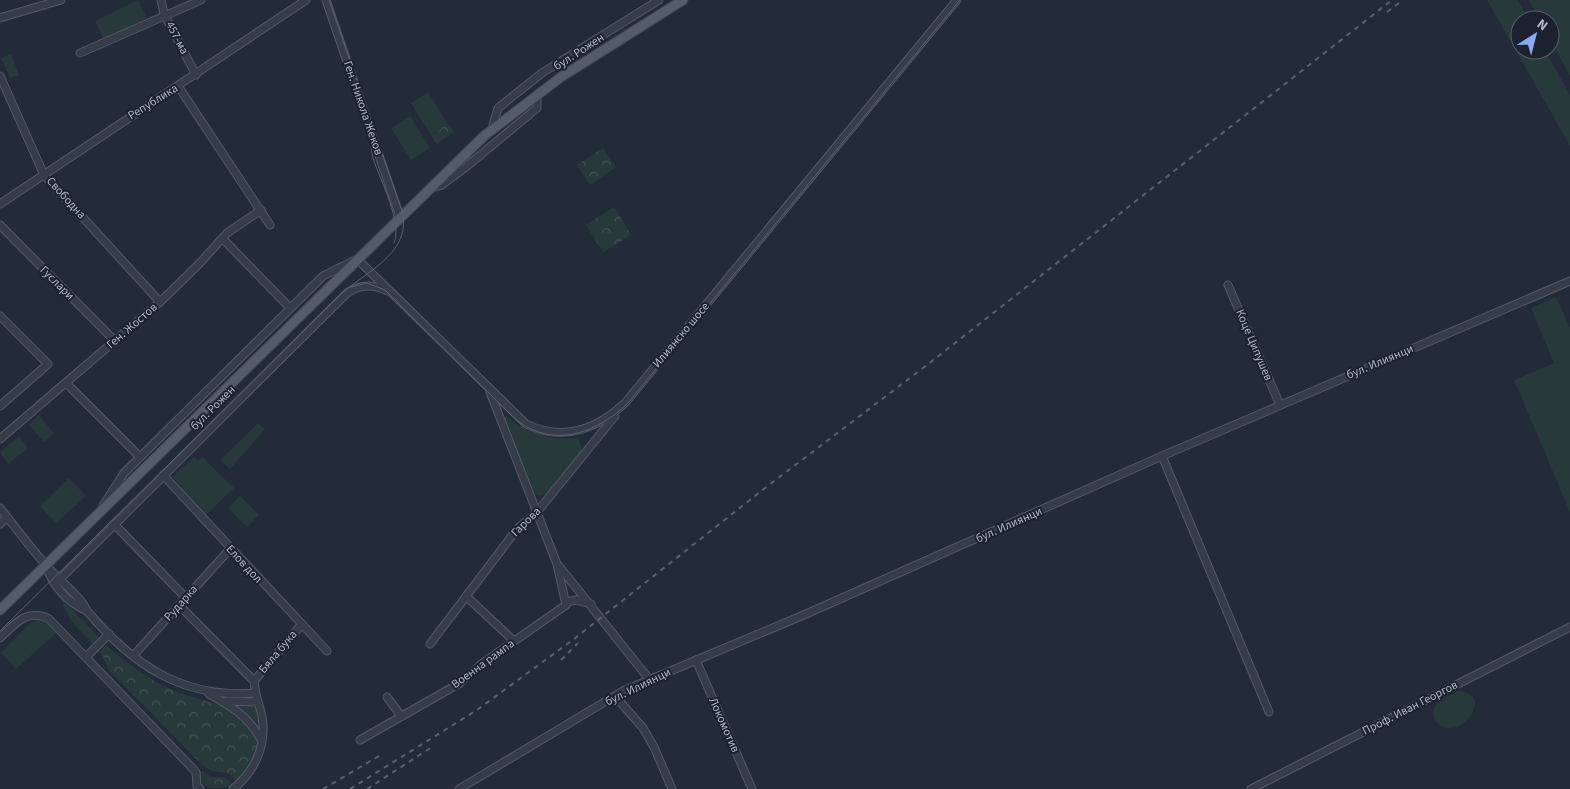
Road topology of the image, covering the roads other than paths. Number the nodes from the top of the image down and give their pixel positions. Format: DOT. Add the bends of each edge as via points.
graph roads {
  1 [pos="61,0"];
  2 [pos="161,0"];
  3 [pos="201,0"];
  4 [pos="306,0"];
  5 [pos="326,0"];
  6 [pos="659,0"];
  7 [pos="683,0"];
  8 [pos="957,0"];
  9 [pos="164,14"];
  10 [pos="0,18"];
  11 [pos="80,53"];
  12 [pos="196,74"];
  13 [pos="0,76"];
  14 [pos="178,86"];
  15 [pos="538,94"];
  16 [pos="492,130"];
  17 [pos="44,174"];
  18 [pos="430,188"];
  19 [pos="0,204"];
  20 [pos="261,210"];
  21 [pos="400,217"];
  22 [pos="0,225"];
  23 [pos="270,225"];
  24 [pos="224,240"];
  25 [pos="357,259"];
  26 [pos="1570,281"];
  27 [pos="1228,285"];
  28 [pos="394,296"];
  29 [pos="160,302"];
  30 [pos="290,308"];
  31 [pos="0,316"];
  32 [pos="115,341"];
  33 [pos="66,383"];
  34 [pos="489,389"];
  35 [pos="625,403"];
  36 [pos="0,406"];
  37 [pos="1280,406"];
  38 [pos="0,439"];
  39 [pos="1162,456"];
  40 [pos="140,457"];
  41 [pos="163,475"];
  42 [pos="0,508"];
  43 [pos="538,512"];
  44 [pos="97,514"];
  45 [pos="7,517"];
  46 [pos="0,524"];
  47 [pos="114,524"];
  48 [pos="230,549"];
  49 [pos="558,564"];
  50 [pos="46,565"];
  51 [pos="60,579"];
  52 [pos="466,596"];
  53 [pos="186,598"];
  54 [pos="179,605"];
  55 [pos="565,605"];
  56 [pos="591,605"];
  57 [pos="0,610"];
  58 [pos="87,611"];
  59 [pos="302,624"];
  60 [pos="1570,627"];
  61 [pos="109,634"];
  62 [pos="0,638"];
  63 [pos="514,641"];
  64 [pos="430,644"];
  65 [pos="327,651"];
  66 [pos="87,656"];
  67 [pos="133,656"];
  68 [pos="696,660"];
  69 [pos="650,679"];
  70 [pos="254,681"];
  71 [pos="207,692"];
  72 [pos="254,693"];
  73 [pos="387,696"];
  74 [pos="615,696"];
  75 [pos="219,699"];
  76 [pos="258,702"];
  77 [pos="1269,712"];
  78 [pos="401,716"];
  79 [pos="262,740"];
  80 [pos="360,740"];
  81 [pos="200,789"];
  82 [pos="233,789"];
  83 [pos="459,789"];
  84 [pos="672,789"];
  85 [pos="752,789"];
  86 [pos="1251,789"];
  1 -- 10 [label="street"];
  2 -- 9 [label="street, 457-ма"];
  3 -- 9 [label="street"];
  4 -- 12 [label="street, Република"];
  5 -- 21 [label="street, Ген. Никола Жеков"];
  6 -- 16 [label="street, бул. Рожен" via="542,73 498,108"];
  7 -- 15 [label="main road, бул. Рожен"];
  8 -- 35 [label="street, Илиянско шосе"];
  9 -- 11 [label="street"];
  9 -- 12 [label="street, 457-ма"];
  12 -- 14 [label="street, Република"];
  13 -- 17 [label="street, Свободна"];
  14 -- 17 [label="street, Република"];
  14 -- 20 [label="street"];
  15 -- 16 [label="main road, бул. Рожен"];
  15 -- 18 [label="street, бул. Рожен" via="537,108 442,185"];
  16 -- 18 [label="main road, бул. Рожен"];
  17 -- 19 [label="street, Република"];
  17 -- 29 [label="street, Свободна"];
  18 -- 21 [label="main road, бул. Рожен"];
  20 -- 23 [label="street"];
  20 -- 24 [label="street, Ген. Жостов" via="227,233"];
  21 -- 25 [label="main road, бул. Рожен"];
  22 -- 32 [label="street, Гуслари"];
  24 -- 29 [label="street, Ген. Жостов"];
  24 -- 30 [label="street"];
  25 -- 28 [label="street, Илиянско шосе"];
  25 -- 30 [label="street, бул. Рожен" via="323,276"];
  25 -- 44 [label="main road, бул. Рожен"];
  26 -- 37 [label="street, бул. Илиянци"];
  27 -- 37 [label="street, Коце Ципушев"];
  28 -- 34 [label="street, Илиянско шосе"];
  28 -- 41 [label="street, бул. Рожен" via="369,285 358,286 347,293"];
  29 -- 32 [label="street, Ген. Жостов"];
  30 -- 40 [label="street, бул. Рожен"];
  31 -- 36 [label="street" via="48,364"];
  32 -- 33 [label="street, Ген. Жостов"];
  33 -- 38 [label="street, Ген. Жостов"];
  33 -- 40 [label="street"];
  34 -- 35 [label="street, Илиянско шосе" via="526,424 555,433 596,425"];
  34 -- 43 [label="street"];
  35 -- 43 [label="street, Гарова"];
  37 -- 39 [label="street, бул. Илиянци"];
  39 -- 68 [label="street, бул. Илиянци"];
  39 -- 77 [label="street"];
  40 -- 44 [label="street, бул. Рожен" via="124,473"];
  41 -- 47 [label="street, бул. Рожен"];
  41 -- 48 [label="street, Елов дол"];
  42 -- 45 [label="street"];
  43 -- 49 [label="street"];
  43 -- 52 [label="street, Гарова" via="517,528"];
  44 -- 50 [label="main road, бул. Рожен"];
  45 -- 46 [label="street"];
  45 -- 50 [label="street"];
  47 -- 51 [label="street, бул. Рожен"];
  47 -- 53 [label="street"];
  48 -- 53 [label="street, Рударка"];
  48 -- 59 [label="street, Елов дол"];
  49 -- 55 [label="street"];
  49 -- 56 [label="street"];
  50 -- 51 [label="street"];
  50 -- 57 [label="main road, бул. Рожен"];
  50 -- 58 [label="street" via="52,582 77,606"];
  51 -- 58 [label="street"];
  52 -- 63 [label="street"];
  52 -- 64 [label="street, Гарова"];
  53 -- 54 [label="street, Рударка"];
  54 -- 67 [label="street, Рударка"];
  54 -- 70 [label="street"];
  55 -- 56 [label="street" via="576,600"];
  55 -- 63 [label="street, Военна рампа"];
  56 -- 69 [label="street"];
  58 -- 61 [label="street"];
  59 -- 65 [label="street, Елов дол"];
  59 -- 70 [label="street, Бяла бука"];
  60 -- 86 [label="street, Проф. Иван Георгов"];
  61 -- 66 [label="street"];
  61 -- 67 [label="street"];
  62 -- 66 [label="street" via="18,620 36,614 49,619"];
  63 -- 78 [label="street, Военна рампа" via="460,683"];
  66 -- 81 [label="street" via="196,772"];
  67 -- 71 [label="street" via="159,674"];
  68 -- 69 [label="street, бул. Илиянци"];
  68 -- 85 [label="street, Локомотив"];
  69 -- 74 [label="street, бул. Илиянци"];
  70 -- 72 [label="street"];
  71 -- 72 [label="street"];
  71 -- 75 [label="street"];
  72 -- 76 [label="street"];
  73 -- 78 [label="street"];
  74 -- 83 [label="street, бул. Илиянци"];
  74 -- 84 [label="street" via="643,728"];
  75 -- 76 [label="street"];
  75 -- 79 [label="street" via="245,717"];
  76 -- 79 [label="street"];
  78 -- 80 [label="street, Военна рампа"];
  79 -- 82 [label="street" via="259,756 248,776"];
}
